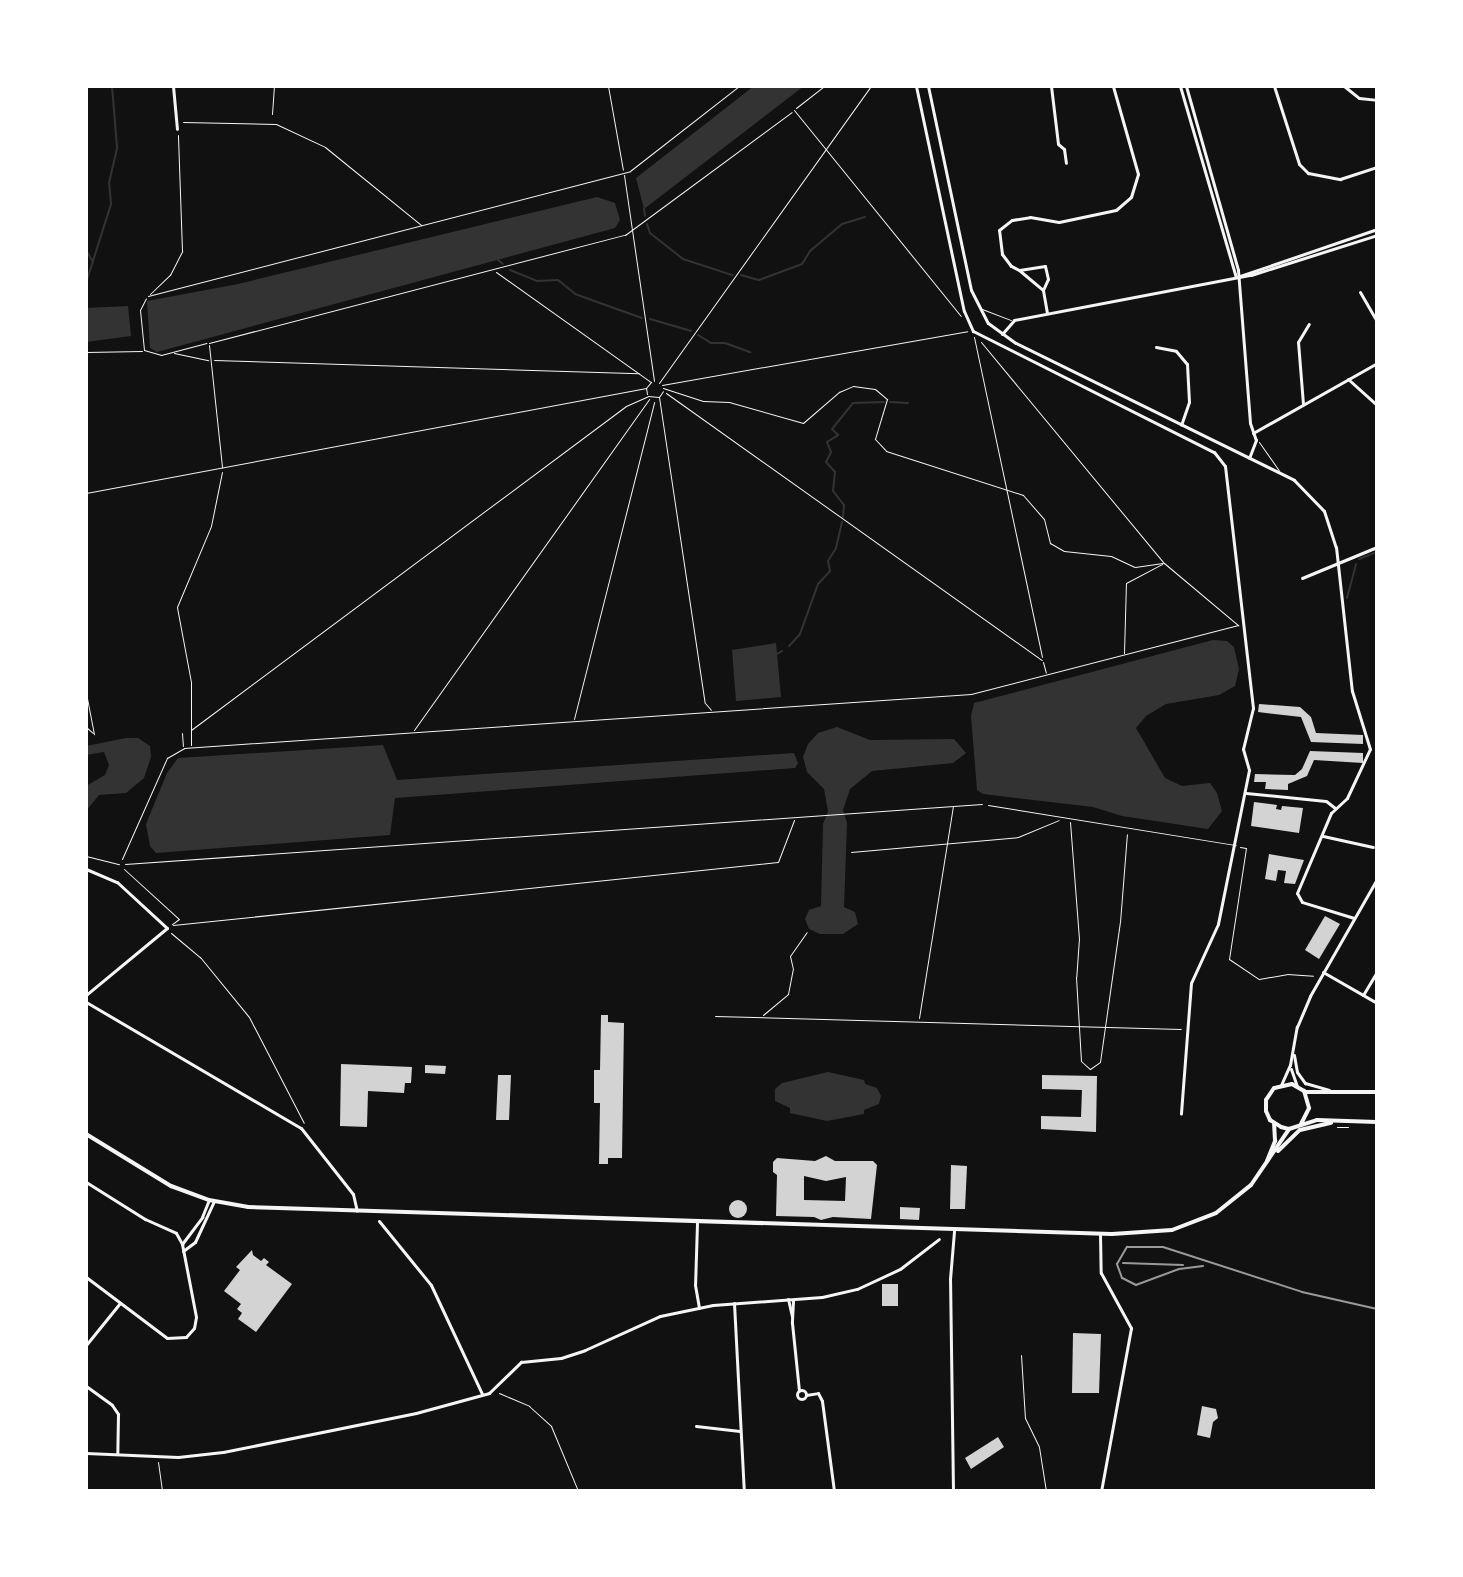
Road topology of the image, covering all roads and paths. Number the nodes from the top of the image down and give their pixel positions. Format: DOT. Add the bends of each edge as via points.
graph roads {
  1 [pos="173,86"];
  2 [pos="274,86"];
  3 [pos="608,86"];
  4 [pos="739,86"];
  5 [pos="824,86"];
  6 [pos="871,86"];
  7 [pos="916,86"];
  8 [pos="928,86"];
  9 [pos="1051,86"];
  10 [pos="1113,86"];
  11 [pos="1180,86"];
  12 [pos="1186,86"];
  13 [pos="1274,86"];
  14 [pos="1344,86"];
  15 [pos="1377,100"];
  16 [pos="794,110"];
  17 [pos="272,114"];
  18 [pos="177,122"];
  19 [pos="177,129"];
  20 [pos="825,150"];
  21 [pos="1066,163"];
  22 [pos="1377,167"];
  23 [pos="624,173"];
  24 [pos="423,227"];
  25 [pos="1377,229"];
  26 [pos="633,230"];
  27 [pos="1377,235"];
  28 [pos="494,270"];
  29 [pos="1019,270"];
  30 [pos="1236,277"];
  31 [pos="1043,290"];
  32 [pos="1360,292"];
  33 [pos="148,296"];
  34 [pos="979,308"];
  35 [pos="1047,313"];
  36 [pos="964,320"];
  37 [pos="1014,320"];
  38 [pos="1377,322"];
  39 [pos="1309,324"];
  40 [pos="973,331"];
  41 [pos="1002,334"];
  42 [pos="209,343"];
  43 [pos="1156,347"];
  44 [pos="144,350"];
  45 [pos="86,352"];
  46 [pos="171,353"];
  47 [pos="212,360"];
  48 [pos="1377,363"];
  49 [pos="639,373"];
  50 [pos="1348,379"];
  51 [pos="652,382"];
  52 [pos="659,383"];
  53 [pos="646,388"];
  54 [pos="663,388"];
  55 [pos="649,397"];
  56 [pos="659,397"];
  57 [pos="655,399"];
  58 [pos="1303,404"];
  59 [pos="1377,405"];
  60 [pos="1181,425"];
  61 [pos="1253,433"];
  62 [pos="1256,440"];
  63 [pos="1249,458"];
  64 [pos="222,469"];
  65 [pos="1280,473"];
  66 [pos="1003,487"];
  67 [pos="86,493"];
  68 [pos="1377,547"];
  69 [pos="1337,562"];
  70 [pos="1164,563"];
  71 [pos="1302,578"];
  72 [pos="1241,624"];
  73 [pos="1124,655"];
  74 [pos="1042,660"];
  75 [pos="1046,675"];
  76 [pos="86,693"];
  77 [pos="712,713"];
  78 [pos="573,722"];
  79 [pos="86,727"];
  80 [pos="191,730"];
  81 [pos="412,732"];
  82 [pos="182,733"];
  83 [pos="184,748"];
  84 [pos="191,748"];
  85 [pos="1370,749"];
  86 [pos="1377,750"];
  87 [pos="1246,793"];
  88 [pos="953,805"];
  89 [pos="988,805"];
  90 [pos="1335,808"];
  91 [pos="794,817"];
  92 [pos="1061,818"];
  93 [pos="1069,820"];
  94 [pos="1128,829"];
  95 [pos="1323,836"];
  96 [pos="947,843"];
  97 [pos="1236,845"];
  98 [pos="1375,845"];
  99 [pos="851,852"];
  100 [pos="1377,853"];
  101 [pos="86,856"];
  102 [pos="119,864"];
  103 [pos="86,869"];
  104 [pos="1377,879"];
  105 [pos="1354,918"];
  106 [pos="169,927"];
  107 [pos="807,932"];
  108 [pos="1323,972"];
  109 [pos="1377,972"];
  110 [pos="1319,979"];
  111 [pos="86,995"];
  112 [pos="1363,995"];
  113 [pos="86,1002"];
  114 [pos="1377,1003"];
  115 [pos="715,1016"];
  116 [pos="759,1017"];
  117 [pos="918,1020"];
  118 [pos="1079,1026"];
  119 [pos="1105,1027"];
  120 [pos="1187,1029"];
  121 [pos="1292,1052"];
  122 [pos="1290,1065"];
  123 [pos="1281,1085"];
  124 [pos="1297,1086"];
  125 [pos="1304,1091"];
  126 [pos="1344,1092"];
  127 [pos="1377,1092"];
  128 [pos="1181,1114"];
  129 [pos="1344,1121"];
  130 [pos="304,1122"];
  131 [pos="1377,1122"];
  132 [pos="1274,1124"];
  133 [pos="1301,1124"];
  134 [pos="1354,1127"];
  135 [pos="1333,1128"];
  136 [pos="1289,1129"];
  137 [pos="86,1134"];
  138 [pos="1274,1156"];
  139 [pos="1263,1170"];
  140 [pos="86,1182"];
  141 [pos="212,1201"];
  142 [pos="357,1211"];
  143 [pos="379,1221"];
  144 [pos="697,1223"];
  145 [pos="954,1231"];
  146 [pos="1101,1234"];
  147 [pos="939,1239"];
  148 [pos="182,1244"];
  149 [pos="183,1251"];
  150 [pos="86,1277"];
  151 [pos="791,1299"];
  152 [pos="120,1303"];
  153 [pos="734,1303"];
  154 [pos="699,1308"];
  155 [pos="86,1345"];
  156 [pos="1021,1355"];
  157 [pos="86,1386"];
  158 [pos="495,1390"];
  159 [pos="482,1394"];
  160 [pos="696,1426"];
  161 [pos="740,1431"];
  162 [pos="86,1453"];
  163 [pos="117,1453"];
  164 [pos="157,1456"];
  165 [pos="162,1491"];
  166 [pos="578,1491"];
  167 [pos="744,1491"];
  168 [pos="834,1491"];
  169 [pos="953,1491"];
  170 [pos="1046,1491"];
  171 [pos="1101,1491"];
  1 -- 18 [label="street"];
  2 -- 17 [label="path"];
  3 -- 23 [label="path"];
  4 -- 23 [label="path"];
  5 -- 16 [label="path"];
  6 -- 20 [label="path"];
  7 -- 40 [label="street" via="964,311"];
  8 -- 34 [label="street"];
  9 -- 21 [label="street" via="1058,144"];
  10 -- 29 [label="street" via="1138,174 1135,190 1116,210 1059,222 1030,217 1001,226 1002,254"];
  11 -- 30 [label="street"];
  12 -- 30 [label="street"];
  13 -- 22 [label="street" via="1299,164 1308,173 1340,179"];
  14 -- 15 [label="street" via="1359,98"];
  16 -- 20 [label="path"];
  16 -- 26 [label="path"];
  18 -- 19 [label="street"];
  18 -- 24 [label="path" via="276,124 325,147"];
  19 -- 33 [label="path" via="182,251 170,275"];
  20 -- 36 [label="path"];
  20 -- 52 [label="path"];
  23 -- 24 [label="path"];
  23 -- 26 [label="path"];
  24 -- 33 [label="path"];
  25 -- 30 [label="street"];
  26 -- 28 [label="path"];
  26 -- 51 [label="path"];
  27 -- 30 [label="street"];
  28 -- 42 [label="path"];
  28 -- 49 [label="path"];
  29 -- 31 [label="street"];
  29 -- 31 [label="street" via="1045,266 1048,279"];
  30 -- 35 [label="street"];
  30 -- 61 [label="street"];
  31 -- 35 [label="street"];
  32 -- 38 [label="street"];
  33 -- 44 [label="path" via="140,310"];
  34 -- 37 [label="lane"];
  34 -- 41 [label="street"];
  35 -- 37 [label="street"];
  37 -- 41 [label="street"];
  39 -- 58 [label="street" via="1298,342"];
  40 -- 54 [label="path"];
  40 -- 66 [label="path"];
  40 -- 70 [label="path"];
  40 -- 72 [label="street" via="1220,458 1228,486"];
  41 -- 60 [label="street"];
  42 -- 46 [label="path"];
  42 -- 47 [label="path"];
  43 -- 60 [label="street" via="1176,351 1187,364 1189,402"];
  44 -- 45 [label="path"];
  44 -- 46 [label="path"];
  46 -- 47 [label="path"];
  47 -- 49 [label="path"];
  47 -- 64 [label="path"];
  48 -- 50 [label="street"];
  49 -- 51 [label="path"];
  50 -- 58 [label="street"];
  50 -- 59 [label="street"];
  51 -- 52 [label="path"];
  51 -- 53 [label="path"];
  52 -- 54 [label="path"];
  53 -- 55 [label="path"];
  53 -- 64 [label="path"];
  54 -- 56 [label="path"];
  54 -- 66 [label="path" via="803,423 839,392 853,386 875,389 887,399 875,439 886,451"];
  54 -- 74 [label="path"];
  55 -- 57 [label="path"];
  55 -- 80 [label="path" via="626,406"];
  55 -- 81 [label="path"];
  56 -- 57 [label="path"];
  56 -- 77 [label="path" via="705,703"];
  57 -- 78 [label="path"];
  58 -- 61 [label="street"];
  60 -- 63 [label="street"];
  61 -- 62 [label="street"];
  62 -- 63 [label="street"];
  62 -- 65 [label="lane"];
  63 -- 65 [label="street"];
  64 -- 67 [label="path"];
  64 -- 80 [label="path" via="211,526 177,607 191,682"];
  65 -- 69 [label="street" via="1307,490 1324,511"];
  66 -- 70 [label="path" via="1036,506 1050,543 1064,551 1111,556 1135,567"];
  66 -- 74 [label="path"];
  68 -- 69 [label="street"];
  69 -- 71 [label="street"];
  69 -- 85 [label="street" via="1351,681"];
  70 -- 72 [label="path"];
  70 -- 73 [label="path" via="1126,583"];
  72 -- 73 [label="path"];
  72 -- 87 [label="street" via="1253,708 1244,740"];
  73 -- 75 [label="path"];
  74 -- 75 [label="path"];
  75 -- 77 [label="path" via="971,694"];
  76 -- 79 [label="path" via="94,734"];
  77 -- 78 [label="path"];
  78 -- 81 [label="path"];
  80 -- 84 [label="path"];
  81 -- 84 [label="path"];
  82 -- 83 [label="path"];
  83 -- 84 [label="path"];
  83 -- 102 [label="path" via="167,758"];
  85 -- 86 [label="street"];
  85 -- 90 [label="street" via="1345,801"];
  87 -- 90 [label="street" via="1326,801"];
  87 -- 97 [label="street"];
  88 -- 89 [label="path"];
  88 -- 91 [label="path"];
  88 -- 96 [label="path"];
  89 -- 92 [label="lane"];
  90 -- 95 [label="street"];
  91 -- 102 [label="path"];
  91 -- 106 [label="path" via="778,862"];
  92 -- 93 [label="lane"];
  92 -- 96 [label="path" via="1028,836"];
  93 -- 94 [label="lane"];
  93 -- 118 [label="path" via="1079,938"];
  94 -- 97 [label="lane"];
  94 -- 119 [label="path"];
  95 -- 98 [label="street"];
  95 -- 105 [label="street" via="1299,899"];
  96 -- 99 [label="path"];
  96 -- 117 [label="path"];
  97 -- 110 [label="path" via="1246,848 1229,959 1259,979 1302,973"];
  97 -- 120 [label="street" via="1218,924 1191,983"];
  98 -- 100 [label="street"];
  101 -- 102 [label="lane"];
  102 -- 106 [label="path" via="179,919"];
  103 -- 106 [label="street" via="114,880"];
  104 -- 105 [label="street"];
  105 -- 108 [label="street"];
  106 -- 111 [label="street"];
  106 -- 130 [label="path" via="249,1017"];
  107 -- 116 [label="path" via="790,956 788,994"];
  108 -- 110 [label="street"];
  108 -- 112 [label="street"];
  109 -- 112 [label="street"];
  110 -- 121 [label="street" via="1300,1017"];
  112 -- 114 [label="street"];
  113 -- 142 [label="street" via="301,1128 353,1194"];
  115 -- 116 [label="path"];
  116 -- 117 [label="path"];
  117 -- 118 [label="path"];
  118 -- 119 [label="path"];
  118 -- 119 [label="path" via="1081,1061 1090,1069 1100,1062"];
  119 -- 120 [label="path"];
  120 -- 128 [label="street"];
  121 -- 122 [label="street"];
  121 -- 126 [label="street" via="1305,1083"];
  122 -- 123 [label="street"];
  122 -- 124 [label="street"];
  123 -- 124 [label="main road"];
  123 -- 132 [label="main road" via="1266,1100"];
  124 -- 125 [label="main road"];
  125 -- 126 [label="main road"];
  125 -- 133 [label="main road" via="1309,1108"];
  126 -- 127 [label="main road"];
  129 -- 131 [label="main road"];
  129 -- 133 [label="main road"];
  129 -- 138 [label="main road" via="1300,1130"];
  132 -- 136 [label="main road"];
  132 -- 139 [label="main road" via="1275,1141"];
  133 -- 136 [label="main road"];
  134 -- 135 [label="path"];
  136 -- 138 [label="main road"];
  137 -- 141 [label="main road" via="171,1186"];
  138 -- 139 [label="main road"];
  139 -- 146 [label="main road" via="1230,1204 1194,1224 1150,1234"];
  140 -- 148 [label="street" via="145,1219 172,1229"];
  141 -- 142 [label="main road"];
  141 -- 148 [label="street"];
  141 -- 149 [label="street" via="195,1242"];
  142 -- 144 [label="main road"];
  143 -- 159 [label="street" via="431,1285"];
  144 -- 145 [label="main road"];
  144 -- 154 [label="street"];
  145 -- 146 [label="main road"];
  145 -- 169 [label="street"];
  146 -- 171 [label="street" via="1101,1273 1131,1328"];
  147 -- 151 [label="street" via="870,1285"];
  148 -- 149 [label="street"];
  149 -- 152 [label="street" via="196,1317 186,1337 167,1338"];
  150 -- 152 [label="street"];
  151 -- 153 [label="street"];
  151 -- 168 [label="street" via="800,1399 818,1393 822,1401"];
  152 -- 155 [label="street"];
  153 -- 154 [label="street"];
  153 -- 161 [label="street"];
  154 -- 158 [label="street" via="660,1316 561,1358 521,1362"];
  156 -- 170 [label="path" via="1025,1418 1039,1447"];
  157 -- 163 [label="street" via="118,1414"];
  158 -- 159 [label="street"];
  158 -- 166 [label="path" via="529,1406 551,1426"];
  159 -- 164 [label="street" via="416,1413 223,1452"];
  160 -- 161 [label="street"];
  161 -- 167 [label="street"];
  162 -- 163 [label="street"];
  163 -- 164 [label="street"];
  164 -- 165 [label="path"];
}
